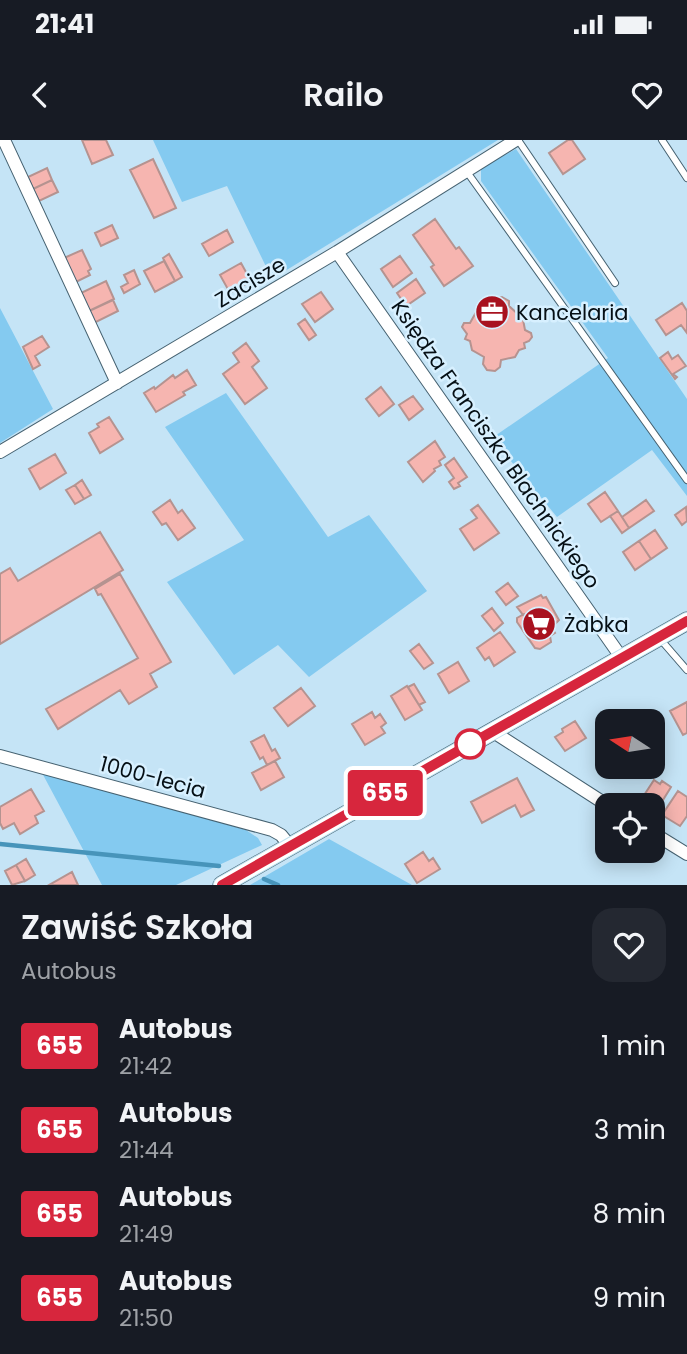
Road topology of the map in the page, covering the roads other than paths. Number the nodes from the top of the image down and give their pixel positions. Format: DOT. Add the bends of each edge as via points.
graph roads {
  1 [pos="4,140"];
  2 [pos="517,140"];
  3 [pos="662,140"];
  4 [pos="467,172"];
  5 [pos="687,178"];
  6 [pos="337,252"];
  7 [pos="615,283"];
  8 [pos="117,383"];
  9 [pos="0,452"];
  10 [pos="687,480"];
  11 [pos="687,621"];
  12 [pos="659,637"];
  13 [pos="621,657"];
  14 [pos="687,670"];
  15 [pos="492,731"];
  16 [pos="0,756"];
  17 [pos="595,797"];
  18 [pos="665,840"];
  19 [pos="290,846"];
  20 [pos="687,854"];
  21 [pos="222,885"];
  1 -- 8 [label="street"];
  2 -- 4 [label="street, Zacisze"];
  2 -- 7 [label="lane"];
  3 -- 5 [label="lane"];
  4 -- 6 [label="street, Zacisze"];
  4 -- 10 [label="lane"];
  6 -- 8 [label="street, Zacisze"];
  6 -- 13 [label="street, Księdza Franciszka Blachnickiego"];
  8 -- 9 [label="street, Zacisze"];
  11 -- 12 [label="main road"];
  12 -- 13 [label="main road"];
  12 -- 14 [label="lane"];
  13 -- 15 [label="main road"];
  15 -- 17 [label="street"];
  15 -- 19 [label="main road"];
  16 -- 19 [label="street, 1000-lecia" via="272,830"];
  18 -- 20 [label="street"];
  19 -- 21 [label="main road"];
}
